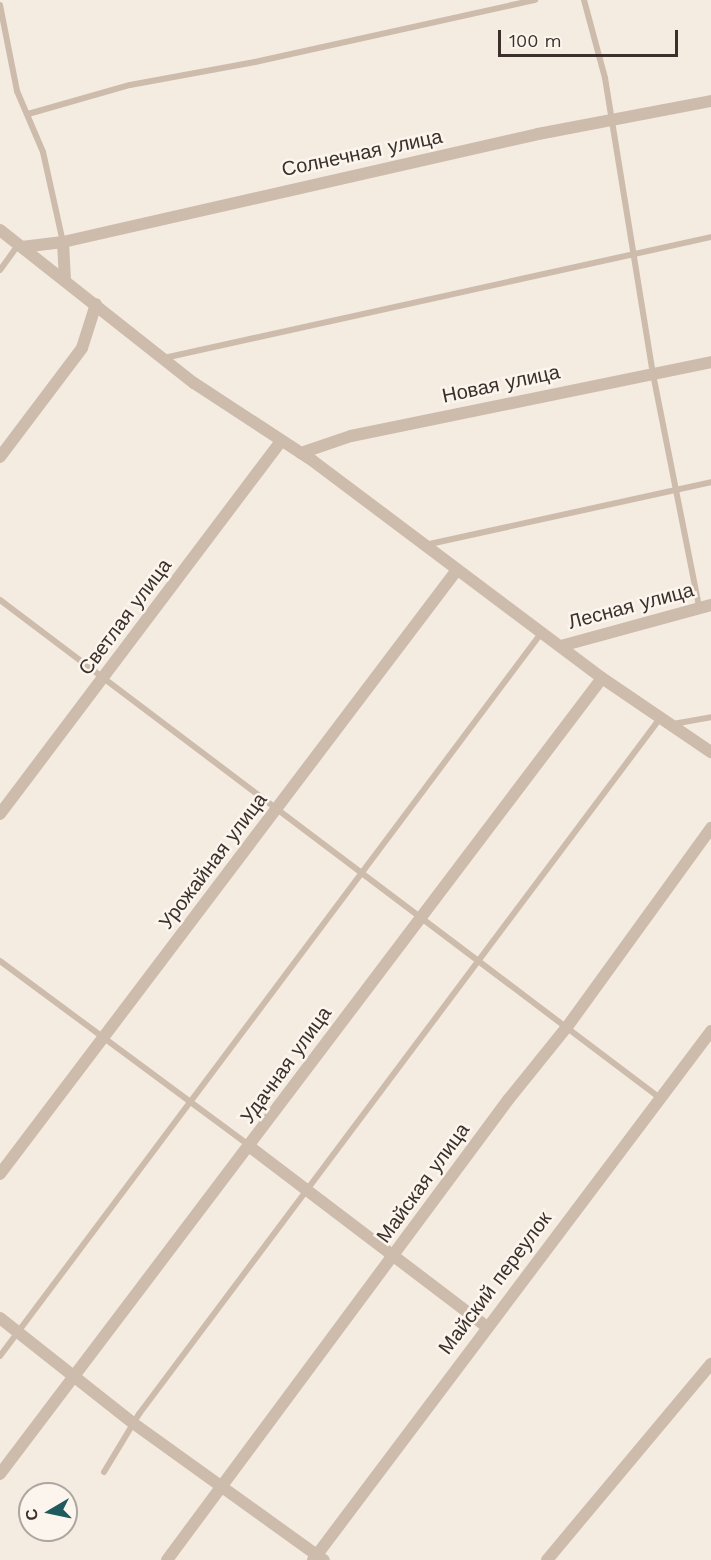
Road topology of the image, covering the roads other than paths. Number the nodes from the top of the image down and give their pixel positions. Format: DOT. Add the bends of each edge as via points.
graph roads {
  1 [pos="534,0"];
  2 [pos="584,0"];
  3 [pos="0,5"];
  4 [pos="711,101"];
  5 [pos="28,114"];
  6 [pos="612,120"];
  7 [pos="0,230"];
  8 [pos="711,237"];
  9 [pos="63,242"];
  10 [pos="21,246"];
  11 [pos="633,254"];
  12 [pos="0,270"];
  13 [pos="65,279"];
  14 [pos="96,304"];
  15 [pos="163,358"];
  16 [pos="711,362"];
  17 [pos="653,374"];
  18 [pos="280,441"];
  19 [pos="301,453"];
  20 [pos="0,457"];
  21 [pos="711,482"];
  22 [pos="675,490"];
  23 [pos="422,546"];
  24 [pos="456,571"];
  25 [pos="0,600"];
  26 [pos="705,606"];
  27 [pos="542,631"];
  28 [pos="561,646"];
  29 [pos="104,678"];
  30 [pos="602,678"];
  31 [pos="711,717"];
  32 [pos="666,721"];
  33 [pos="711,752"];
  34 [pos="277,807"];
  35 [pos="0,814"];
  36 [pos="711,828"];
  37 [pos="364,874"];
  38 [pos="422,918"];
  39 [pos="0,961"];
  40 [pos="480,962"];
  41 [pos="567,1027"];
  42 [pos="711,1031"];
  43 [pos="104,1040"];
  44 [pos="660,1098"];
  45 [pos="189,1104"];
  46 [pos="250,1147"];
  47 [pos="0,1173"];
  48 [pos="307,1191"];
  49 [pos="394,1256"];
  50 [pos="0,1318"];
  51 [pos="487,1327"];
  52 [pos="19,1331"];
  53 [pos="0,1356"];
  54 [pos="711,1364"];
  55 [pos="73,1376"];
  56 [pos="133,1423"];
  57 [pos="104,1472"];
  58 [pos="0,1474"];
  59 [pos="223,1487"];
  60 [pos="318,1558"];
  61 [pos="167,1560"];
  62 [pos="547,1560"];
  1 -- 5 [label="lane" via="243,65 130,85"];
  2 -- 6 [label="lane"];
  3 -- 5 [label="lane" via="16,91"];
  4 -- 6 [label="street, Солнечная улица"];
  5 -- 9 [label="lane" via="45,160"];
  6 -- 9 [label="street, Солнечная улица" via="251,197"];
  6 -- 11 [label="lane"];
  7 -- 10 [label="street"];
  8 -- 11 [label="lane"];
  9 -- 10 [label="street, Солнечная улица"];
  9 -- 13 [label="street"];
  10 -- 12 [label="lane"];
  10 -- 13 [label="street"];
  11 -- 15 [label="lane"];
  11 -- 17 [label="lane"];
  13 -- 14 [label="street"];
  14 -- 15 [label="street"];
  14 -- 20 [label="street" via="82,348"];
  15 -- 18 [label="street"];
  16 -- 17 [label="street, Новая улица"];
  17 -- 19 [label="street, Новая улица" via="351,436"];
  17 -- 22 [label="lane"];
  18 -- 19 [label="street"];
  18 -- 29 [label="street, Светлая улица"];
  19 -- 23 [label="street"];
  21 -- 22 [label="lane"];
  22 -- 23 [label="lane"];
  22 -- 26 [label="lane"];
  23 -- 24 [label="street"];
  24 -- 27 [label="street"];
  24 -- 34 [label="street, Урожайная улица"];
  25 -- 29 [label="lane"];
  26 -- 28 [label="street, Лесная улица"];
  27 -- 28 [label="street"];
  27 -- 37 [label="lane"];
  28 -- 30 [label="street"];
  29 -- 34 [label="lane"];
  29 -- 35 [label="street, Светлая улица"];
  30 -- 32 [label="street"];
  30 -- 38 [label="street, Удачная улица"];
  31 -- 32 [label="lane"];
  32 -- 33 [label="street"];
  32 -- 40 [label="lane"];
  34 -- 37 [label="lane"];
  34 -- 43 [label="street, Урожайная улица"];
  36 -- 41 [label="street, Майская улица"];
  37 -- 38 [label="lane"];
  37 -- 45 [label="lane"];
  38 -- 40 [label="lane"];
  38 -- 46 [label="street, Удачная улица"];
  39 -- 43 [label="lane"];
  40 -- 41 [label="lane"];
  40 -- 48 [label="lane"];
  41 -- 44 [label="lane"];
  41 -- 49 [label="street, Майская улица" via="508,1100"];
  42 -- 44 [label="street, Майский переулок"];
  43 -- 45 [label="lane"];
  43 -- 47 [label="street, Урожайная улица"];
  44 -- 51 [label="street, Майский переулок"];
  45 -- 46 [label="lane"];
  45 -- 52 [label="lane"];
  46 -- 48 [label="street"];
  46 -- 55 [label="street, Удачная улица"];
  48 -- 49 [label="street"];
  48 -- 56 [label="lane"];
  49 -- 51 [label="street"];
  49 -- 59 [label="street, Майская улица"];
  50 -- 52 [label="street"];
  51 -- 60 [label="street, Майский переулок"];
  52 -- 53 [label="lane"];
  52 -- 55 [label="street"];
  54 -- 62 [label="street"];
  55 -- 56 [label="street"];
  55 -- 58 [label="street, Удачная улица"];
  56 -- 57 [label="lane"];
  56 -- 59 [label="street"];
  59 -- 60 [label="street"];
  59 -- 61 [label="street, Майская улица"];
}
